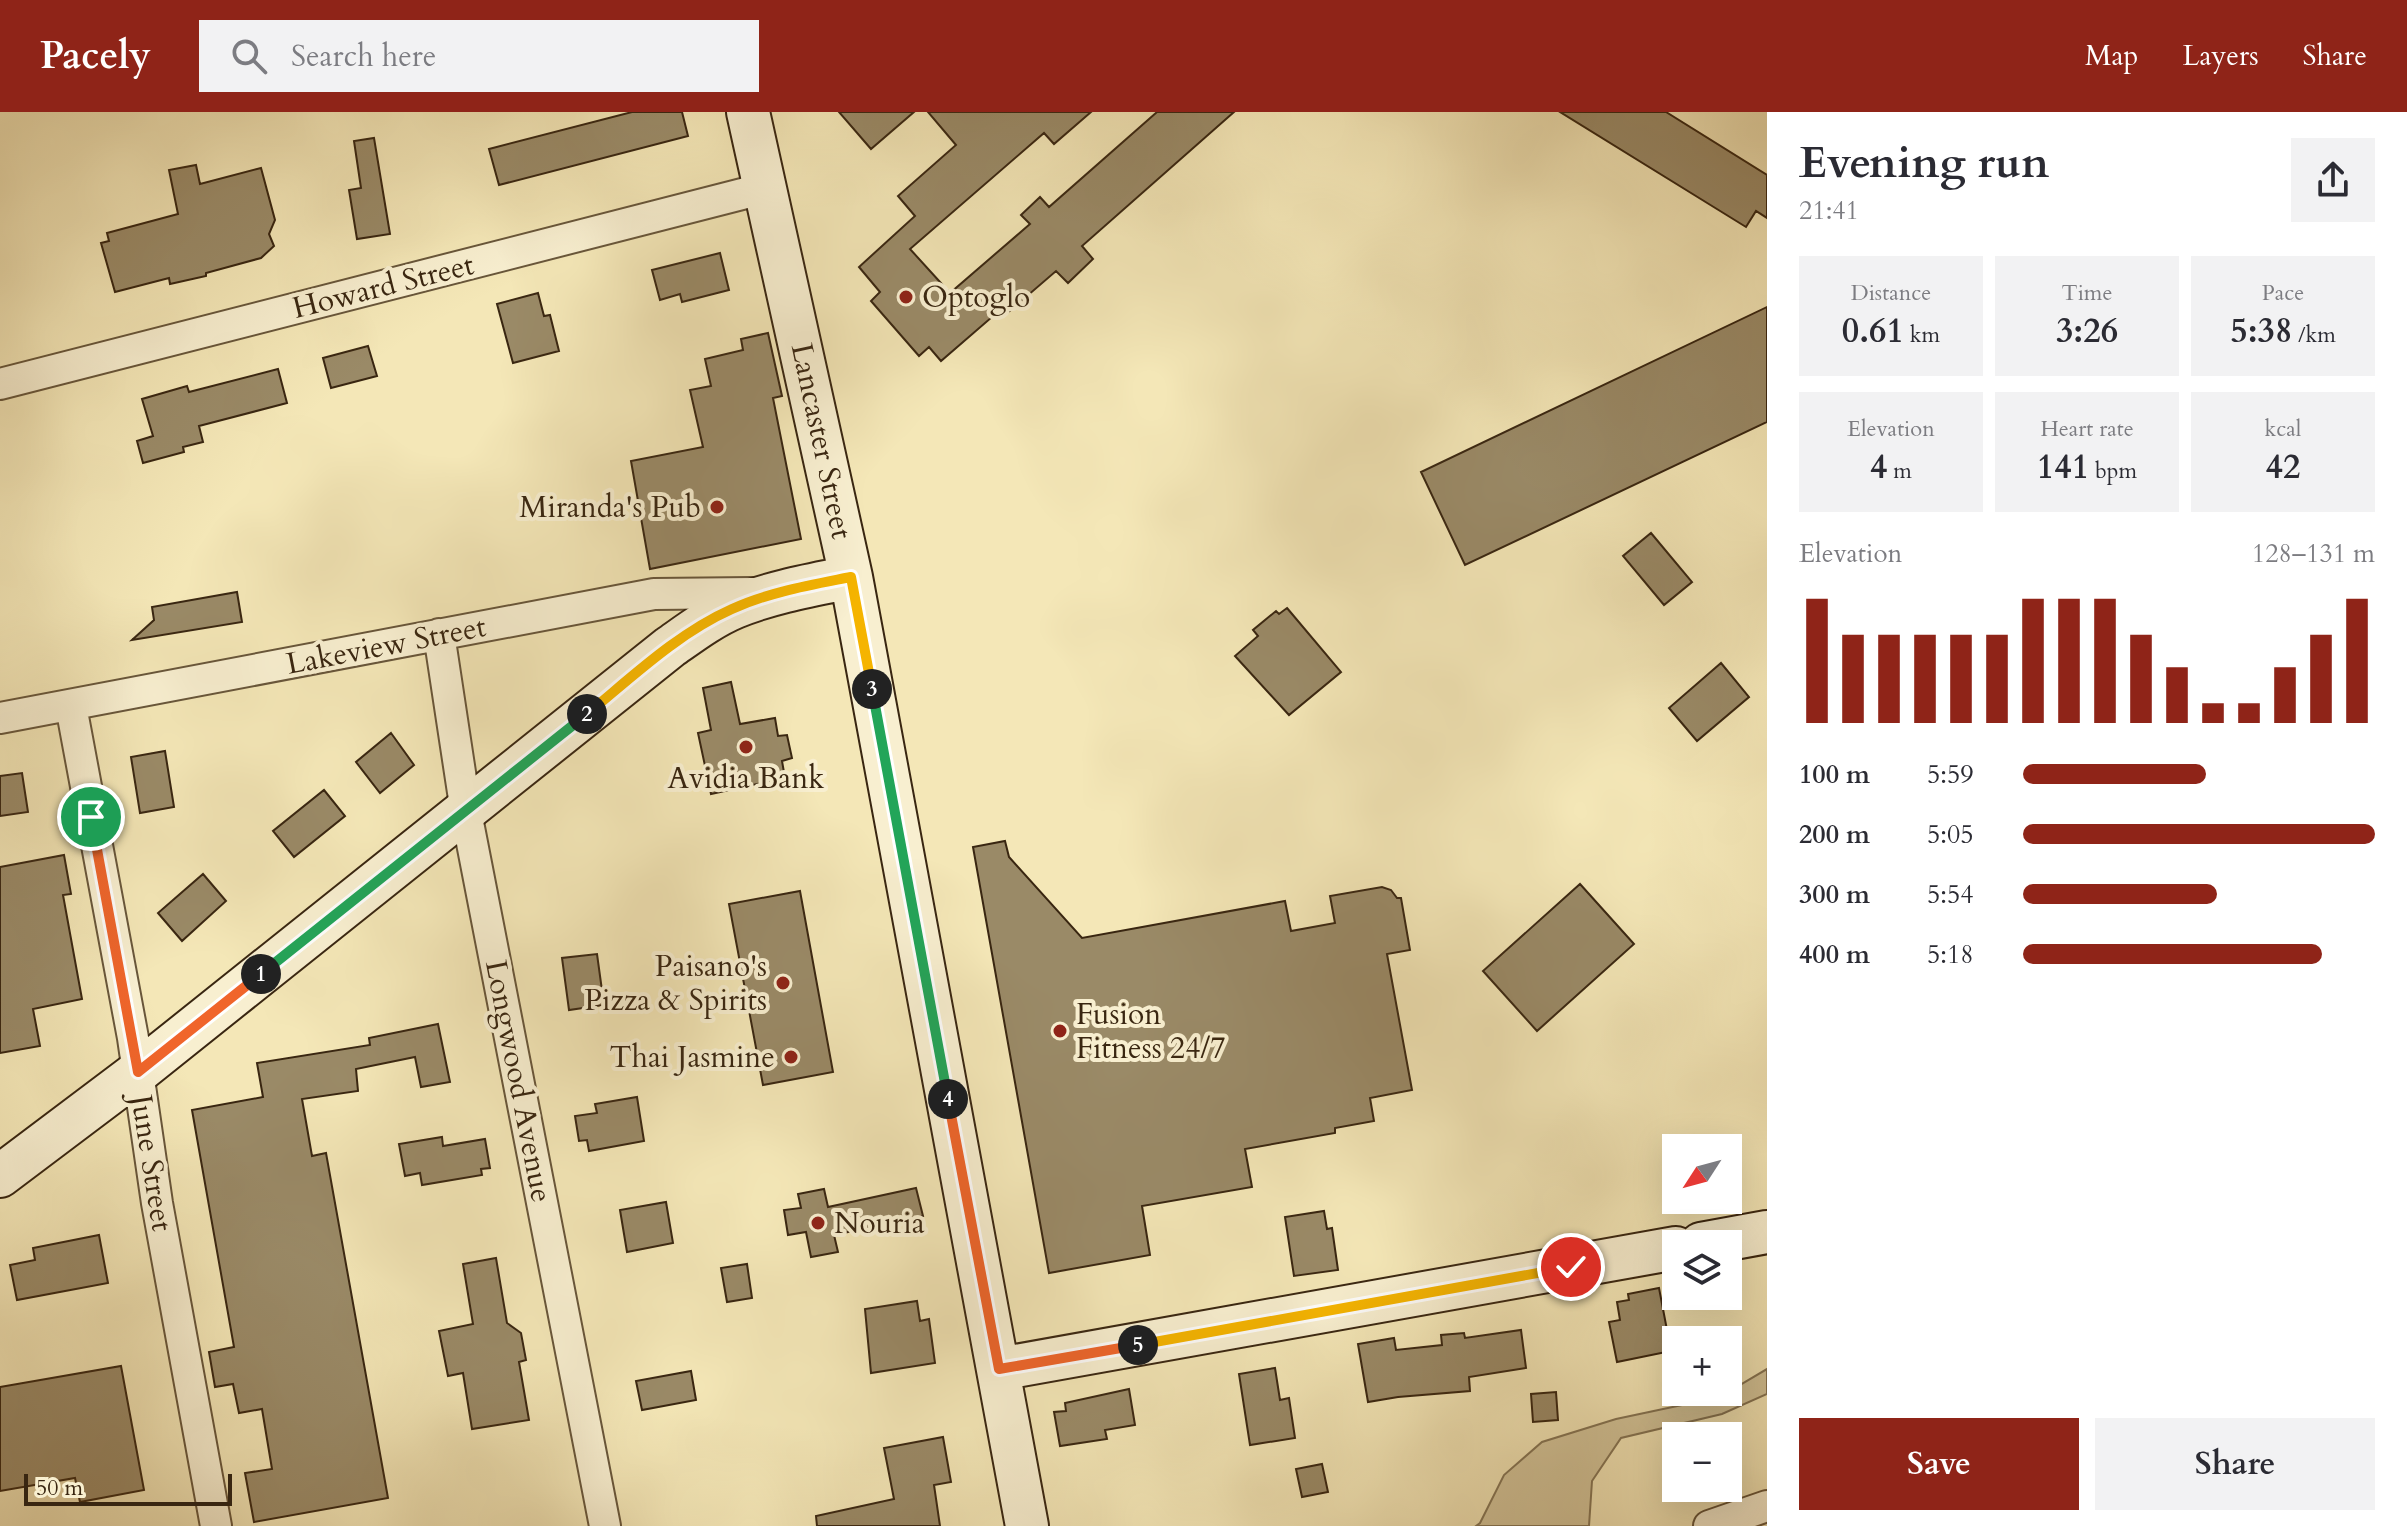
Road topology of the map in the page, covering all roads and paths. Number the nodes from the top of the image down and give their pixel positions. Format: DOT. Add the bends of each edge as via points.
graph roads {
  1 [pos="748,112"];
  2 [pos="766,184"];
  3 [pos="0,384"];
  4 [pos="851,577"];
  5 [pos="775,593"];
  6 [pos="439,634"];
  7 [pos="71,706"];
  8 [pos="0,718"];
  9 [pos="466,812"];
  10 [pos="138,1072"];
  11 [pos="0,1176"];
  12 [pos="1767,1232"];
  13 [pos="1742,1237"];
  14 [pos="1662,1251"];
  15 [pos="999,1369"];
  16 [pos="1767,1506"];
  17 [pos="216,1526"];
  18 [pos="605,1526"];
  19 [pos="1027,1526"];
  20 [pos="1709,1526"];
  1 -- 2 [label="main road, Lancaster Street"];
  2 -- 3 [label="street, Howard Street"];
  2 -- 4 [label="main road, Lancaster Street"];
  4 -- 5 [label="main road"];
  4 -- 15 [label="main road, Lancaster Street"];
  5 -- 6 [label="street, Lakeview Street" via="654,594"];
  5 -- 9 [label="main road" via="699,626"];
  6 -- 7 [label="street, Lakeview Street"];
  6 -- 9 [label="street, Longwood Avenue"];
  7 -- 8 [label="street, Lakeview Street"];
  7 -- 10 [label="street, June Street"];
  9 -- 10 [label="main road"];
  9 -- 18 [label="street, Longwood Avenue"];
  10 -- 11 [label="main road"];
  10 -- 17 [label="street, June Street"];
  12 -- 13 [label="main road"];
  14 -- 15 [label="main road"];
  15 -- 19 [label="main road, Lancaster Street"];
  16 -- 20 [label="street"];
}
